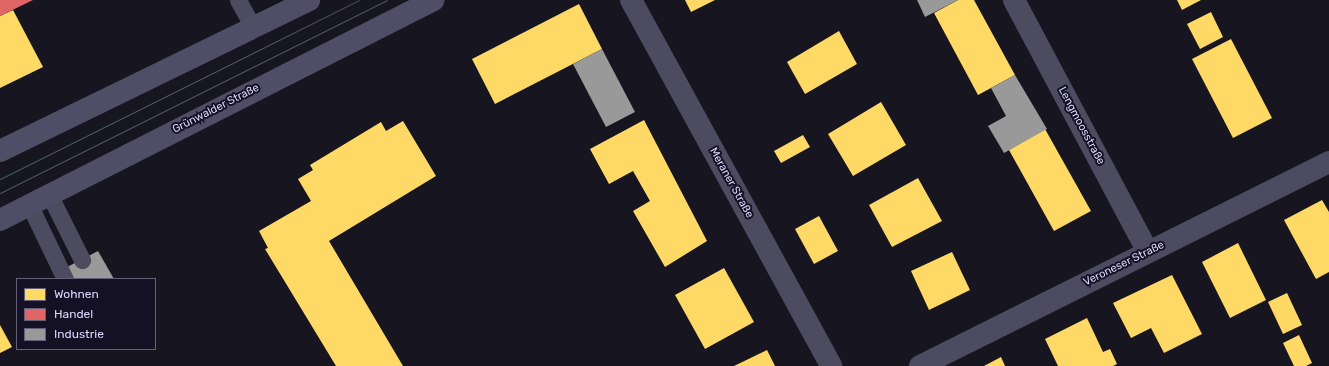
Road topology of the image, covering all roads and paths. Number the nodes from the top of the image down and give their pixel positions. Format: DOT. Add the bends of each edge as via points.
graph roads {
  1 [pos="238,0"];
  2 [pos="309,0"];
  3 [pos="433,0"];
  4 [pos="631,0"];
  5 [pos="1014,0"];
  6 [pos="253,27"];
  7 [pos="0,151"];
  8 [pos="1329,162"];
  9 [pos="49,194"];
  10 [pos="29,204"];
  11 [pos="0,220"];
  12 [pos="1148,252"];
  13 [pos="82,260"];
  14 [pos="65,278"];
  15 [pos="830,366"];
  16 [pos="920,366"];
  1 -- 6 [label="lane"];
  2 -- 6 [label="main road"];
  3 -- 9 [label="main road, Grünwalder Straße"];
  4 -- 15 [label="street, Meraner Straße"];
  5 -- 12 [label="street, Lengmoosstraße"];
  6 -- 7 [label="main road"];
  8 -- 12 [label="street, Veroneser Straße"];
  9 -- 10 [label="main road, Grünwalder Straße"];
  9 -- 13 [label="lane"];
  10 -- 11 [label="main road, Grünwalder Straße"];
  10 -- 14 [label="lane"];
  12 -- 16 [label="street, Veroneser Straße"];
}
